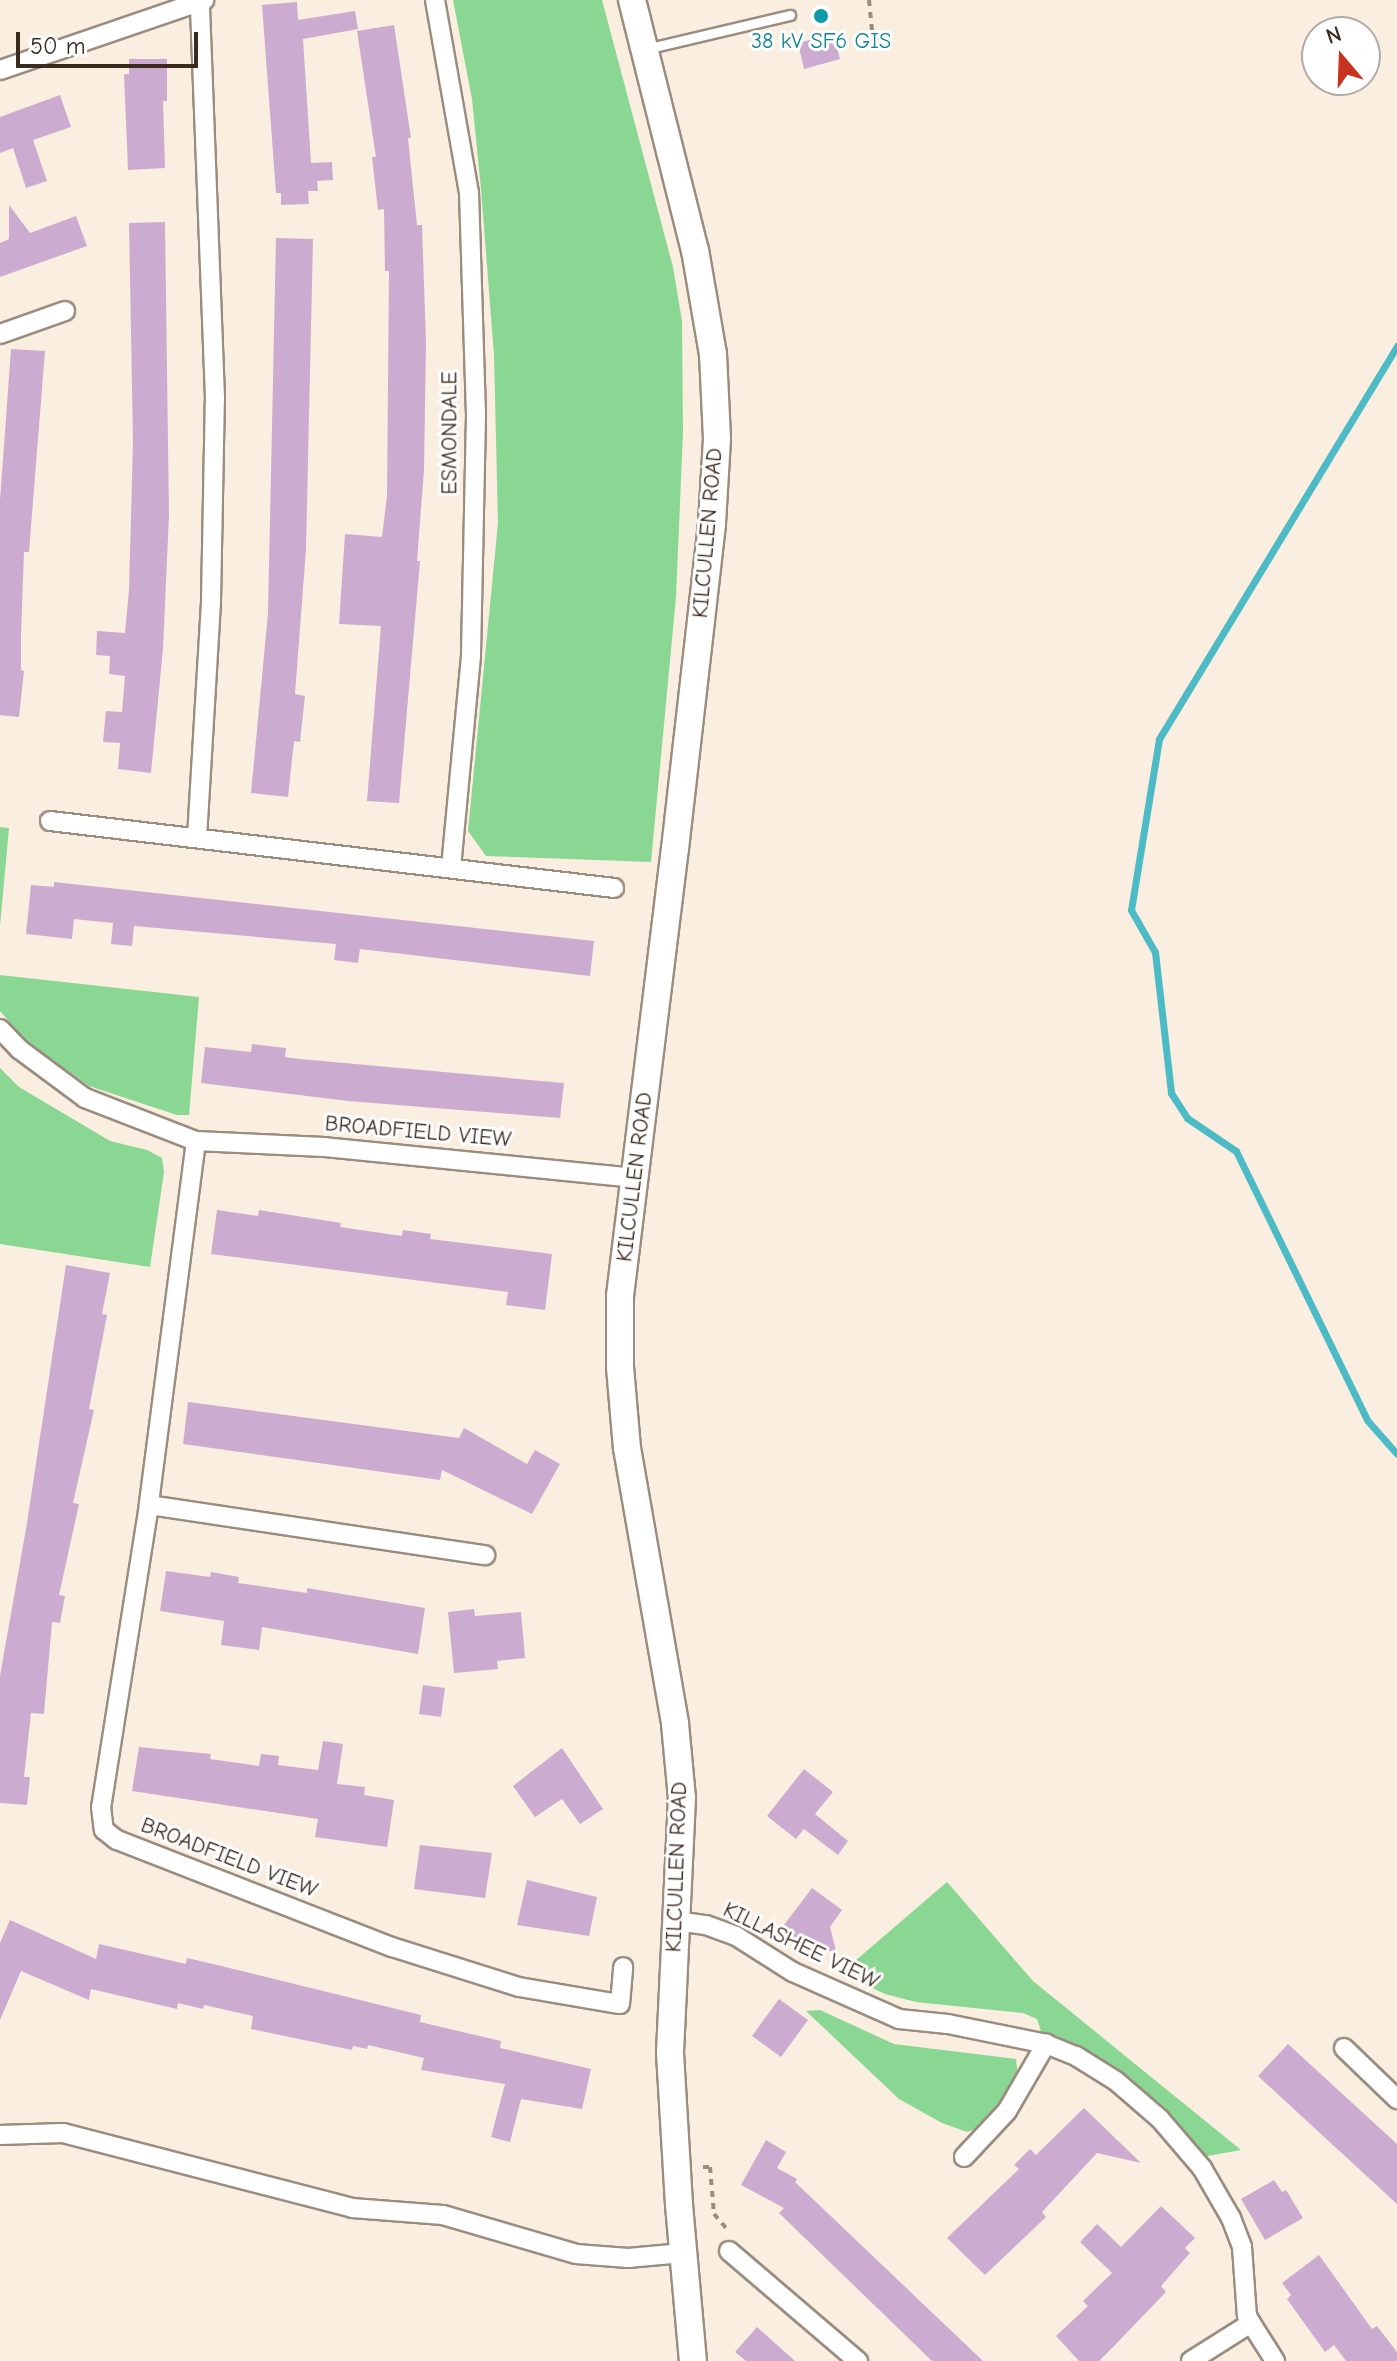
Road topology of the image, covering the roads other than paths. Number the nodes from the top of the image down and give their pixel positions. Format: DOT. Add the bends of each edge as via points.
graph roads {
  1 [pos="435,0"];
  2 [pos="632,0"];
  3 [pos="202,1"];
  4 [pos="790,15"];
  5 [pos="644,49"];
  6 [pos="0,70"];
  7 [pos="65,311"];
  8 [pos="0,334"];
  9 [pos="50,821"];
  10 [pos="197,838"];
  11 [pos="451,868"];
  12 [pos="614,888"];
  13 [pos="0,1029"];
  14 [pos="196,1141"];
  15 [pos="636,1178"];
  16 [pos="149,1505"];
  17 [pos="485,1555"];
  18 [pos="676,1921"];
  19 [pos="623,1967"];
  20 [pos="1046,2044"];
  21 [pos="1344,2048"];
  22 [pos="1397,2099"];
  23 [pos="0,2135"];
  24 [pos="964,2157"];
  25 [pos="729,2251"];
  26 [pos="683,2253"];
  27 [pos="1251,2323"];
  28 [pos="693,2361"];
  29 [pos="858,2361"];
  30 [pos="1191,2361"];
  31 [pos="1275,2361"];
  1 -- 11 [label="street, ESMONDALE" via="469,192 476,416 471,656"];
  2 -- 5 [label="main road, KILCULLEN ROAD"];
  3 -- 6 [label="street"];
  3 -- 10 [label="street" via="215,398 211,601"];
  4 -- 5 [label="lane"];
  5 -- 15 [label="main road, KILCULLEN ROAD" via="695,250 713,354 717,439 712,524"];
  7 -- 8 [label="street"];
  9 -- 10 [label="street"];
  10 -- 11 [label="street"];
  11 -- 12 [label="street"];
  13 -- 14 [label="street, BROADFIELD VIEW" via="85,1098"];
  14 -- 15 [label="street, BROADFIELD VIEW" via="324,1147"];
  14 -- 16 [label="street, BROADFIELD VIEW"];
  15 -- 18 [label="main road, KILCULLEN ROAD" via="620,1296 620,1367 627,1448 675,1724 682,1798"];
  16 -- 17 [label="street"];
  16 -- 19 [label="street, BROADFIELD VIEW" via="101,1807 104,1830 117,1840 392,1947 519,1987 620,2004"];
  18 -- 20 [label="street, KILLASHEE VIEW" via="736,1936 793,1972 899,2019"];
  18 -- 26 [label="main road, KILCULLEN ROAD" via="670,2053"];
  20 -- 24 [label="street" via="1007,2111"];
  20 -- 27 [label="street, KILLASHEE VIEW" via="1116,2081 1160,2119 1202,2168 1242,2247"];
  21 -- 22 [label="street"];
  23 -- 26 [label="street" via="63,2133 352,2208 443,2215 576,2254 628,2258"];
  25 -- 29 [label="street"];
  26 -- 28 [label="main road, KILCULLEN ROAD"];
  27 -- 30 [label="street"];
  27 -- 31 [label="street, KILLASHEE VIEW"];
}
